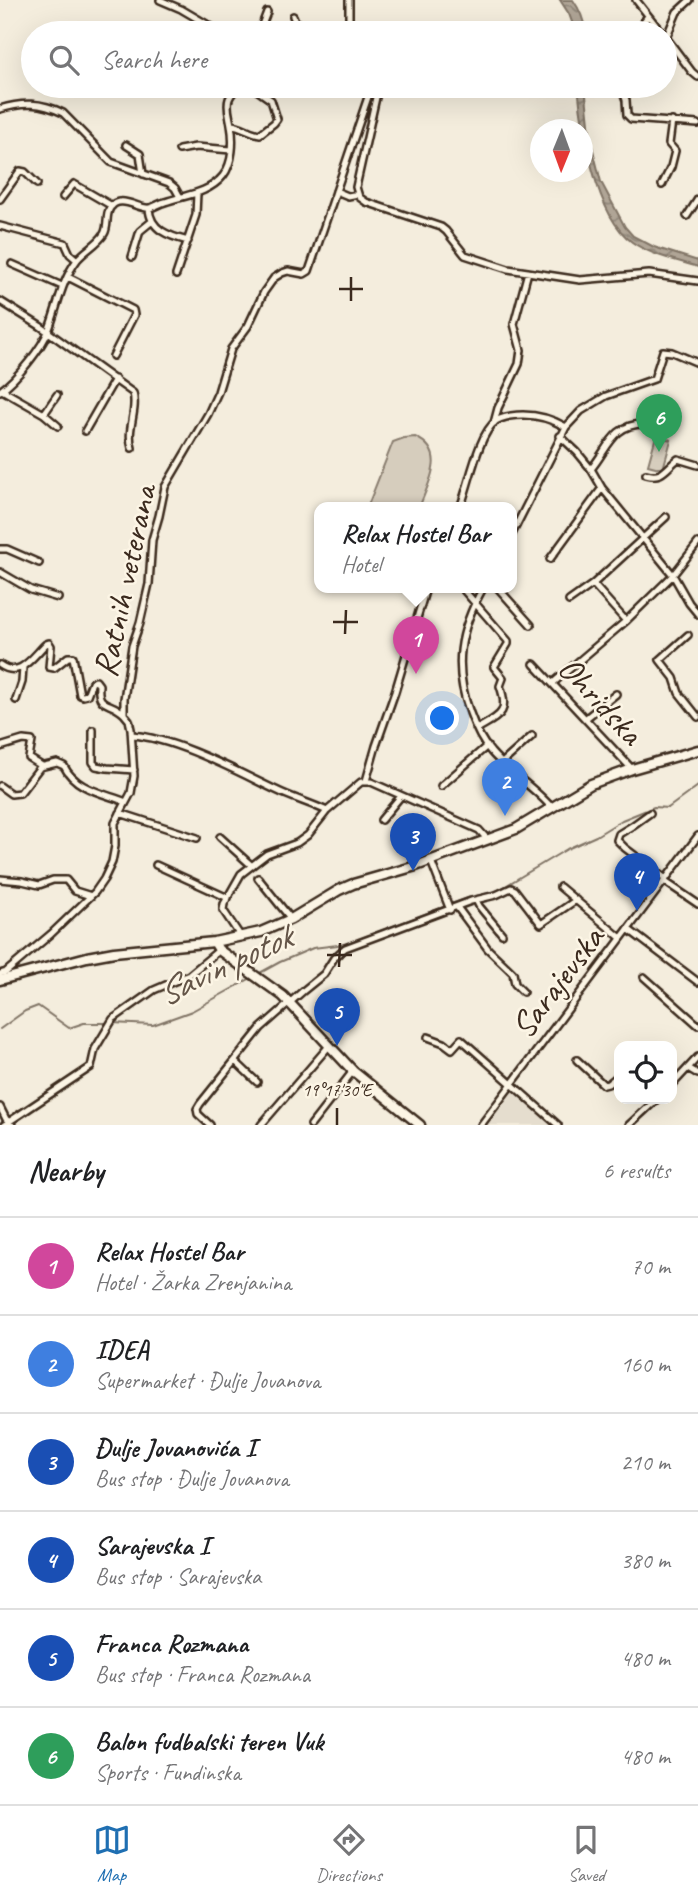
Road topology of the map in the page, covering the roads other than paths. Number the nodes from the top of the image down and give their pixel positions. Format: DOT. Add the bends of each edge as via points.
graph roads {
  1 [pos="160,0"];
  2 [pos="349,0"];
  3 [pos="636,0"];
  4 [pos="690,0"];
  5 [pos="267,12"];
  6 [pos="293,16"];
  7 [pos="649,16"];
  8 [pos="202,21"];
  9 [pos="264,21"];
  10 [pos="295,21"];
  11 [pos="349,21"];
  12 [pos="645,21"];
  13 [pos="653,21"];
  14 [pos="672,21"];
  15 [pos="677,53"];
  16 [pos="698,77"];
  17 [pos="230,98"];
  18 [pos="268,98"];
  19 [pos="368,98"];
  20 [pos="376,98"];
  21 [pos="624,98"];
  22 [pos="0,109"];
  23 [pos="672,121"];
  24 [pos="698,124"];
  25 [pos="231,125"];
  26 [pos="125,145"];
  27 [pos="179,150"];
  28 [pos="231,150"];
  29 [pos="143,174"];
  30 [pos="37,184"];
  31 [pos="662,185"];
  32 [pos="336,191"];
  33 [pos="197,193"];
  34 [pos="358,194"];
  35 [pos="63,197"];
  36 [pos="180,197"];
  37 [pos="0,199"];
  38 [pos="698,199"];
  39 [pos="112,206"];
  40 [pos="149,208"];
  41 [pos="687,216"];
  42 [pos="151,222"];
  43 [pos="0,226"];
  44 [pos="188,241"];
  45 [pos="132,257"];
  46 [pos="77,260"];
  47 [pos="12,264"];
  48 [pos="528,272"];
  49 [pos="176,275"];
  50 [pos="68,277"];
  51 [pos="698,281"];
  52 [pos="62,286"];
  53 [pos="0,301"];
  54 [pos="48,332"];
  55 [pos="113,356"];
  56 [pos="698,363"];
  57 [pos="115,379"];
  58 [pos="1,391"];
  59 [pos="58,395"];
  60 [pos="44,414"];
  61 [pos="494,423"];
  62 [pos="645,424"];
  63 [pos="58,426"];
  64 [pos="566,427"];
  65 [pos="85,431"];
  66 [pos="560,436"];
  67 [pos="132,447"];
  68 [pos="698,465"];
  69 [pos="591,469"];
  70 [pos="646,474"];
  71 [pos="602,488"];
  72 [pos="462,502"];
  73 [pos="666,517"];
  74 [pos="517,524"];
  75 [pos="643,538"];
  76 [pos="698,543"];
  77 [pos="0,549"];
  78 [pos="550,559"];
  79 [pos="39,563"];
  80 [pos="0,572"];
  81 [pos="673,575"];
  82 [pos="593,584"];
  83 [pos="425,593"];
  84 [pos="466,593"];
  85 [pos="480,593"];
  86 [pos="502,593"];
  87 [pos="58,598"];
  88 [pos="569,601"];
  89 [pos="475,603"];
  90 [pos="698,614"];
  91 [pos="626,621"];
  92 [pos="531,625"];
  93 [pos="688,635"];
  94 [pos="534,664"];
  95 [pos="0,665"];
  96 [pos="23,667"];
  97 [pos="554,683"];
  98 [pos="616,694"];
  99 [pos="16,700"];
  100 [pos="124,714"];
  101 [pos="698,717"];
  102 [pos="585,719"];
  103 [pos="477,729"];
  104 [pos="93,730"];
  105 [pos="132,735"];
  106 [pos="532,736"];
  107 [pos="0,747"];
  108 [pos="486,747"];
  109 [pos="698,750"];
  110 [pos="502,763"];
  111 [pos="42,766"];
  112 [pos="632,769"];
  113 [pos="134,770"];
  114 [pos="366,781"];
  115 [pos="0,786"];
  116 [pos="441,786"];
  117 [pos="401,796"];
  118 [pos="125,802"];
  119 [pos="551,807"];
  120 [pos="327,811"];
  121 [pos="120,813"];
  122 [pos="650,813"];
  123 [pos="382,820"];
  124 [pos="698,836"];
  125 [pos="197,838"];
  126 [pos="220,838"];
  127 [pos="488,840"];
  128 [pos="431,861"];
  129 [pos="156,865"];
  130 [pos="251,865"];
  131 [pos="258,878"];
  132 [pos="0,879"];
  133 [pos="665,880"];
  134 [pos="561,887"];
  135 [pos="91,896"];
  136 [pos="228,898"];
  137 [pos="476,900"];
  138 [pos="576,901"];
  139 [pos="698,904"];
  140 [pos="451,907"];
  141 [pos="291,919"];
  142 [pos="628,929"];
  143 [pos="502,934"];
  144 [pos="241,937"];
  145 [pos="621,938"];
  146 [pos="216,946"];
  147 [pos="0,974"];
  148 [pos="644,976"];
  149 [pos="0,980"];
  150 [pos="698,982"];
  151 [pos="523,992"];
  152 [pos="290,1002"];
  153 [pos="698,1025"];
  154 [pos="428,1037"];
  155 [pos="329,1046"];
  156 [pos="698,1057"];
  157 [pos="577,1060"];
  158 [pos="235,1061"];
  159 [pos="688,1068"];
  160 [pos="353,1072"];
  161 [pos="698,1074"];
  162 [pos="614,1079"];
  163 [pos="678,1079"];
  164 [pos="257,1082"];
  165 [pos="511,1083"];
  166 [pos="652,1104"];
  167 [pos="0,1108"];
  168 [pos="8,1124"];
  169 [pos="211,1125"];
  170 [pos="261,1125"];
  171 [pos="311,1125"];
  172 [pos="420,1125"];
  173 [pos="481,1125"];
  174 [pos="558,1125"];
  175 [pos="629,1125"];
  1 -- 8 [label="street"];
  2 -- 11 [label="street"];
  3 -- 7 [label="street"];
  4 -- 14 [label="street"];
  5 -- 9 [label="street"];
  6 -- 10 [label="street"];
  7 -- 12 [label="street"];
  7 -- 13 [label="street"];
  15 -- 16 [label="street"];
  17 -- 25 [label="street"];
  18 -- 25 [label="street" via="277,119 260,134"];
  19 -- 32 [label="street, Ratnih veterana"];
  20 -- 34 [label="street"];
  21 -- 23 [label="street" via="631,119"];
  22 -- 29 [label="street" via="35,103 63,113 107,160"];
  23 -- 24 [label="street"];
  23 -- 31 [label="street" via="669,144 675,151"];
  25 -- 28 [label="street"];
  26 -- 29 [label="street" via="140,154"];
  27 -- 28 [label="street"];
  28 -- 33 [label="street" via="222,177"];
  29 -- 36 [label="street" via="173,186"];
  30 -- 37 [label="street" via="20,171"];
  32 -- 34 [label="street"];
  32 -- 100 [label="street, Ratnih veterana" via="309,271 282,273 264,292 231,349 208,414 165,487 152,540 148,590 132,646"];
  33 -- 36 [label="street"];
  33 -- 44 [label="street"];
  34 -- 48 [label="street" via="366,202 441,227 474,259"];
  35 -- 39 [label="street" via="74,184"];
  36 -- 40 [label="street"];
  38 -- 41 [label="street"];
  39 -- 40 [label="street" via="129,202"];
  39 -- 46 [label="street" via="105,233"];
  40 -- 42 [label="street"];
  42 -- 44 [label="street"];
  42 -- 45 [label="street" via="140,231"];
  43 -- 46 [label="street" via="65,243"];
  44 -- 49 [label="street"];
  46 -- 50 [label="street"];
  47 -- 52 [label="street"];
  48 -- 51 [label="street" via="580,280 649,274"];
  48 -- 61 [label="street" via="514,324 521,350 519,364"];
  50 -- 52 [label="street"];
  50 -- 55 [label="street" via="133,310"];
  52 -- 54 [label="street"];
  53 -- 54 [label="street"];
  54 -- 57 [label="street"];
  54 -- 58 [label="street"];
  56 -- 64 [label="street" via="663,351 654,379 606,396"];
  57 -- 65 [label="street"];
  57 -- 67 [label="street" via="133,393"];
  58 -- 60 [label="street"];
  59 -- 60 [label="street"];
  60 -- 63 [label="street"];
  61 -- 64 [label="street" via="523,415"];
  61 -- 72 [label="street" via="482,442"];
  62 -- 69 [label="street" via="631,424 616,434"];
  64 -- 66 [label="street"];
  66 -- 69 [label="street"];
  66 -- 74 [label="street"];
  68 -- 70 [label="street" via="678,459 661,474"];
  69 -- 71 [label="street"];
  71 -- 75 [label="street"];
  71 -- 78 [label="street"];
  73 -- 75 [label="street"];
  75 -- 81 [label="street"];
  75 -- 82 [label="street"];
  76 -- 81 [label="street"];
  77 -- 79 [label="street"];
  80 -- 87 [label="street" via="31,590"];
  81 -- 90 [label="street"];
  81 -- 91 [label="street"];
  82 -- 88 [label="street"];
  82 -- 91 [label="street"];
  83 -- 114 [label="street"];
  84 -- 89 [label="street"];
  85 -- 89 [label="street"];
  86 -- 92 [label="street"];
  89 -- 103 [label="street" via="460,662 463,689"];
  89 -- 103 [label="street" via="508,641 494,667 503,678 500,686 505,705 497,717"];
  91 -- 97 [label="street"];
  93 -- 101 [label="street" via="660,660"];
  94 -- 97 [label="street, Ohridska"];
  95 -- 96 [label="street" via="11,671"];
  96 -- 99 [label="street"];
  96 -- 100 [label="street" via="49,643 49,667 73,657 80,695 87,695 96,681 100,700"];
  97 -- 102 [label="street, Ohridska"];
  98 -- 102 [label="street"];
  100 -- 105 [label="street, Ratnih veterana"];
  102 -- 112 [label="street, Ohridska"];
  103 -- 108 [label="street"];
  104 -- 113 [label="street" via="96,766"];
  105 -- 113 [label="street, Ratnih veterana"];
  105 -- 120 [label="street" via="179,747"];
  106 -- 110 [label="street"];
  107 -- 111 [label="street" via="32,741 29,758"];
  108 -- 110 [label="street"];
  108 -- 116 [label="street"];
  109 -- 112 [label="street"];
  110 -- 119 [label="street"];
  111 -- 115 [label="street" via="20,793 11,794"];
  111 -- 118 [label="street" via="60,763 80,785"];
  112 -- 119 [label="street" via="591,784"];
  113 -- 118 [label="street, Ratnih veterana"];
  114 -- 117 [label="street"];
  114 -- 120 [label="street"];
  117 -- 123 [label="street"];
  117 -- 127 [label="street" via="479,830"];
  118 -- 121 [label="street, Ratnih veterana"];
  119 -- 127 [label="street"];
  120 -- 130 [label="street" via="297,843"];
  121 -- 125 [label="street"];
  121 -- 135 [label="street, Ratnih veterana" via="112,862"];
  122 -- 133 [label="street" via="617,840"];
  124 -- 133 [label="street, Sarajevska"];
  126 -- 130 [label="street"];
  127 -- 128 [label="street"];
  128 -- 140 [label="street"];
  128 -- 141 [label="street" via="345,887"];
  129 -- 136 [label="street"];
  130 -- 136 [label="street" via="237,878"];
  131 -- 141 [label="street"];
  132 -- 135 [label="street" via="39,885 66,880 75,891"];
  133 -- 139 [label="street"];
  133 -- 142 [label="street, Sarajevska"];
  134 -- 138 [label="street"];
  135 -- 147 [label="street, Ratnih veterana"];
  136 -- 144 [label="street" via="223,910"];
  137 -- 138 [label="street" via="513,889 541,924"];
  137 -- 140 [label="street"];
  137 -- 143 [label="street"];
  138 -- 145 [label="street"];
  140 -- 151 [label="street" via="513,973"];
  140 -- 152 [label="street" via="345,948 324,974"];
  141 -- 144 [label="street"];
  142 -- 145 [label="street, Sarajevska"];
  142 -- 150 [label="street"];
  144 -- 146 [label="street"];
  145 -- 165 [label="street, Sarajevska"];
  146 -- 149 [label="street" via="114,952"];
  146 -- 152 [label="street"];
  146 -- 168 [label="street" via="189,975 154,990 112,1022 89,1069"];
  148 -- 153 [label="street"];
  152 -- 155 [label="street"];
  152 -- 158 [label="street"];
  154 -- 165 [label="street" via="452,1049 461,1039"];
  155 -- 160 [label="street"];
  155 -- 170 [label="street"];
  156 -- 159 [label="street"];
  157 -- 162 [label="street" via="602,1084"];
  158 -- 164 [label="street"];
  158 -- 169 [label="street" via="198,1106 198,1114"];
  159 -- 161 [label="street"];
  159 -- 163 [label="street"];
  160 -- 171 [label="street"];
  160 -- 172 [label="street"];
  165 -- 173 [label="street, Sarajevska"];
  165 -- 174 [label="street"];
  166 -- 175 [label="street"];
  167 -- 168 [label="street"];
}
